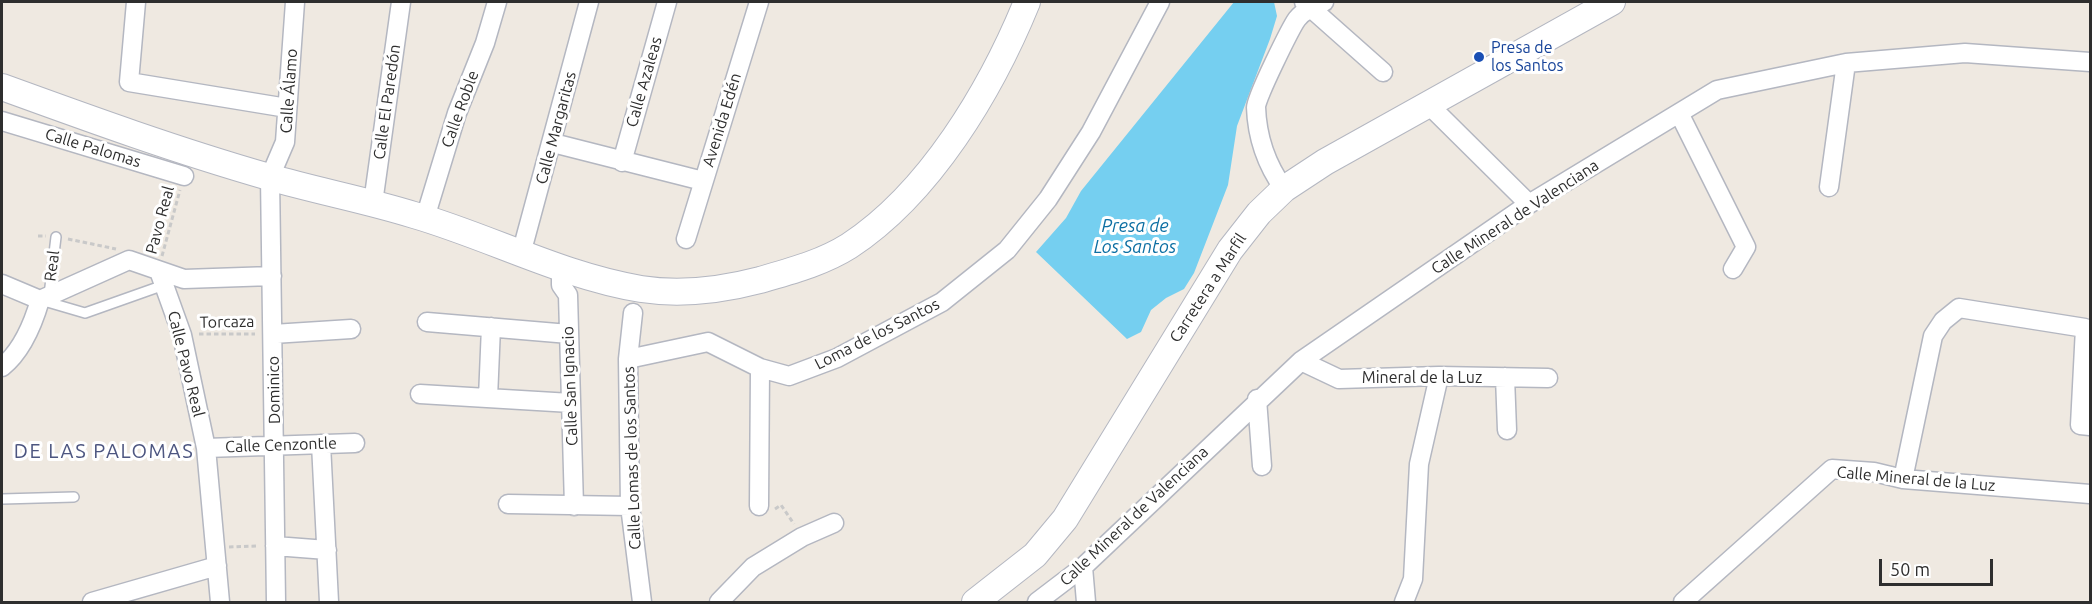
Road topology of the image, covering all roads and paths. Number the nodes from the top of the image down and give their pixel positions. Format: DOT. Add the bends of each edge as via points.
graph roads {
  1 [pos="136,2"];
  2 [pos="295,2"];
  3 [pos="401,2"];
  4 [pos="497,2"];
  5 [pos="588,2"];
  6 [pos="666,2"];
  7 [pos="759,2"];
  8 [pos="1027,2"];
  9 [pos="1160,2"];
  10 [pos="1612,2"];
  11 [pos="1313,4"];
  12 [pos="2091,62"];
  13 [pos="1846,63"];
  14 [pos="1383,72"];
  15 [pos="2,87"];
  16 [pos="1428,104"];
  17 [pos="287,108"];
  18 [pos="1679,113"];
  19 [pos="2,121"];
  20 [pos="553,143"];
  21 [pos="622,162"];
  22 [pos="184,176"];
  23 [pos="270,177"];
  24 [pos="703,181"];
  25 [pos="1829,187"];
  26 [pos="1284,189"];
  27 [pos="373,202"];
  28 [pos="1529,204"];
  29 [pos="425,218"];
  30 [pos="56,237"];
  31 [pos="686,239"];
  32 [pos="521,254"];
  33 [pos="129,260"];
  34 [pos="561,269"];
  35 [pos="1733,269"];
  36 [pos="272,276"];
  37 [pos="161,278"];
  38 [pos="2,284"];
  39 [pos="44,297"];
  40 [pos="633,313"];
  41 [pos="427,322"];
  42 [pos="491,327"];
  43 [pos="351,329"];
  44 [pos="273,334"];
  45 [pos="568,334"];
  46 [pos="182,335"];
  47 [pos="628,359"];
  48 [pos="1301,361"];
  49 [pos="2,367"];
  50 [pos="760,368"];
  51 [pos="1439,376"];
  52 [pos="1505,377"];
  53 [pos="1548,378"];
  54 [pos="420,394"];
  55 [pos="488,398"];
  56 [pos="1257,399"];
  57 [pos="571,403"];
  58 [pos="2091,426"];
  59 [pos="1507,429"];
  60 [pos="355,443"];
  61 [pos="276,444"];
  62 [pos="321,444"];
  63 [pos="206,448"];
  64 [pos="1262,466"];
  65 [pos="1904,479"];
  66 [pos="2091,494"];
  67 [pos="74,497"];
  68 [pos="2,499"];
  69 [pos="508,504"];
  70 [pos="574,506"];
  71 [pos="630,506"];
  72 [pos="759,506"];
  73 [pos="834,523"];
  74 [pos="802,537"];
  75 [pos="276,546"];
  76 [pos="216,547"];
  77 [pos="327,550"];
  78 [pos="217,566"];
  79 [pos="1083,567"];
  80 [pos="980,601"];
  81 [pos="92,603"];
  82 [pos="220,603"];
  83 [pos="276,603"];
  84 [pos="329,603"];
  85 [pos="642,603"];
  86 [pos="718,603"];
  87 [pos="1037,603"];
  88 [pos="1086,603"];
  89 [pos="1404,603"];
  90 [pos="1683,603"];
  1 -- 17 [label="street" via="129,82"];
  2 -- 17 [label="street, Calle Álamo"];
  3 -- 27 [label="street, Calle El Paredón"];
  4 -- 29 [label="street, Calle Roble"];
  5 -- 20 [label="street, Calle Margaritas"];
  6 -- 21 [label="street, Calle Azaleas"];
  7 -- 24 [label="street, Avenida Edén"];
  8 -- 34 [label="street" via="984,89 945,150 917,186 849,246 803,268 703,291 642,289"];
  9 -- 50 [label="street, Loma de los Santos" via="1091,132 1048,199 1007,250 942,302 837,358 789,376"];
  10 -- 16 [label="street, Carretera a Marfil"];
  11 -- 14 [label="street"];
  11 -- 26 [label="street" via="1297,19 1255,104 1267,165"];
  12 -- 13 [label="street, Calle Mineral de Valenciana" via="1965,53"];
  13 -- 18 [label="street, Calle Mineral de Valenciana" via="1717,90"];
  13 -- 25 [label="street"];
  15 -- 23 [label="street" via="119,130"];
  16 -- 26 [label="street, Carretera a Marfil"];
  16 -- 28 [label="street"];
  17 -- 23 [label="street, Calle Álamo" via="285,142"];
  18 -- 28 [label="street, Calle Mineral de Valenciana"];
  18 -- 35 [label="street" via="1746,248"];
  19 -- 22 [label="street, Calle Palomas"];
  20 -- 21 [label="street"];
  20 -- 32 [label="street, Calle Margaritas"];
  21 -- 24 [label="street"];
  22 -- 37 [label="path, Pavo Real"];
  23 -- 27 [label="street"];
  23 -- 36 [label="street, Dominico"];
  24 -- 31 [label="street, Avenida Edén"];
  26 -- 80 [label="street, Carretera a Marfil" via="1230,250 1065,519 1035,555"];
  27 -- 29 [label="street"];
  28 -- 48 [label="street, Calle Mineral de Valenciana"];
  29 -- 32 [label="street"];
  30 -- 33 [label="path" via="114,247"];
  30 -- 39 [label="lane, Real"];
  32 -- 34 [label="street"];
  33 -- 37 [label="street"];
  33 -- 39 [label="street"];
  34 -- 45 [label="street, Calle San Ignacio" via="561,285 568,295"];
  36 -- 37 [label="street"];
  36 -- 44 [label="street, Dominico"];
  37 -- 39 [label="lane" via="85,313"];
  37 -- 46 [label="street, Calle Pavo Real"];
  38 -- 39 [label="street"];
  39 -- 49 [label="street" via="33,325"];
  40 -- 47 [label="street, Calle Lomas de los Santos"];
  41 -- 42 [label="street"];
  42 -- 45 [label="street"];
  42 -- 55 [label="street"];
  43 -- 44 [label="street"];
  44 -- 46 [label="path, Torcaza"];
  44 -- 61 [label="street, Dominico"];
  45 -- 57 [label="street, Calle San Ignacio"];
  46 -- 63 [label="street, Calle Pavo Real"];
  47 -- 50 [label="street, Loma de los Santos" via="708,342"];
  47 -- 71 [label="street, Calle Lomas de los Santos"];
  48 -- 51 [label="street, Mineral de la Luz" via="1339,379"];
  48 -- 56 [label="street, Calle Mineral de Valenciana"];
  50 -- 72 [label="street"];
  51 -- 52 [label="street, Mineral de la Luz"];
  51 -- 89 [label="street" via="1419,464 1413,579"];
  52 -- 53 [label="street, Mineral de la Luz"];
  52 -- 59 [label="street"];
  54 -- 55 [label="street"];
  55 -- 57 [label="street"];
  56 -- 64 [label="street"];
  56 -- 79 [label="street, Calle Mineral de Valenciana"];
  57 -- 70 [label="street, Calle San Ignacio"];
  58 -- 65 [label="street" via="2080,425 2085,328 1959,308 1942,321 1933,336"];
  60 -- 62 [label="street, Calle Cenzontle"];
  61 -- 62 [label="street, Calle Cenzontle"];
  61 -- 63 [label="street, Calle Cenzontle"];
  61 -- 75 [label="street, Dominico"];
  62 -- 77 [label="street"];
  63 -- 76 [label="street, Calle Pavo Real"];
  65 -- 66 [label="street, Calle Mineral de la Luz"];
  65 -- 90 [label="street, Calle Mineral de la Luz" via="1832,469"];
  67 -- 68 [label="lane"];
  69 -- 70 [label="street"];
  70 -- 71 [label="street"];
  71 -- 85 [label="street, Calle Lomas de los Santos"];
  72 -- 74 [label="path" via="759,517 781,505"];
  73 -- 74 [label="street"];
  74 -- 86 [label="street" via="753,567"];
  75 -- 76 [label="path"];
  75 -- 77 [label="street"];
  75 -- 83 [label="street, Dominico"];
  76 -- 78 [label="street, Calle Pavo Real"];
  77 -- 84 [label="street"];
  78 -- 81 [label="street"];
  78 -- 82 [label="street, Calle Pavo Real"];
  79 -- 87 [label="street, Calle Mineral de Valenciana"];
  79 -- 88 [label="street"];
}
